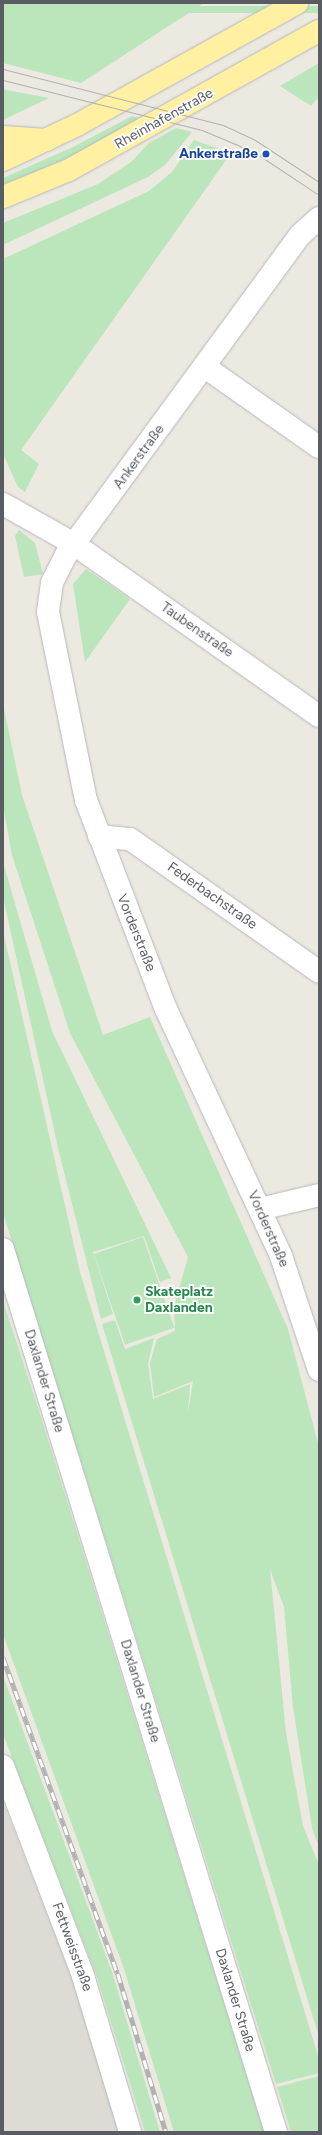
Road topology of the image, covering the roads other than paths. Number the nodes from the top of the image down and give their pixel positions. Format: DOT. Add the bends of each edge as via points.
graph roads {
  1 [pos="297,3"];
  2 [pos="319,31"];
  3 [pos="3,137"];
  4 [pos="47,140"];
  5 [pos="3,160"];
  6 [pos="3,197"];
  7 [pos="319,218"];
  8 [pos="205,367"];
  9 [pos="319,447"];
  10 [pos="7,509"];
  11 [pos="74,544"];
  12 [pos="319,716"];
  13 [pos="99,836"];
  14 [pos="319,972"];
  15 [pos="319,1196"];
  16 [pos="260,1209"];
  17 [pos="3,1249"];
  18 [pos="319,1370"];
  19 [pos="3,1766"];
  20 [pos="130,2132"];
  21 [pos="276,2132"];
  1 -- 4 [label="main road"];
  2 -- 6 [label="main road, Rheinhafenstraße" via="89,160"];
  3 -- 4 [label="main road"];
  4 -- 5 [label="main road"];
  7 -- 8 [label="street, Ankerstraße" via="300,235"];
  8 -- 9 [label="street"];
  8 -- 11 [label="street, Ankerstraße"];
  10 -- 11 [label="street"];
  11 -- 12 [label="street, Taubenstraße"];
  11 -- 13 [label="street, Vorderstraße" via="52,583 48,612 86,800"];
  13 -- 14 [label="street, Federbachstraße" via="130,839"];
  13 -- 16 [label="street, Vorderstraße" via="166,1009"];
  15 -- 16 [label="street"];
  16 -- 18 [label="street, Vorderstraße" via="299,1304"];
  17 -- 21 [label="street, Daxlander Straße"];
  19 -- 20 [label="street, Fettweisstraße" via="83,1976"];
}
